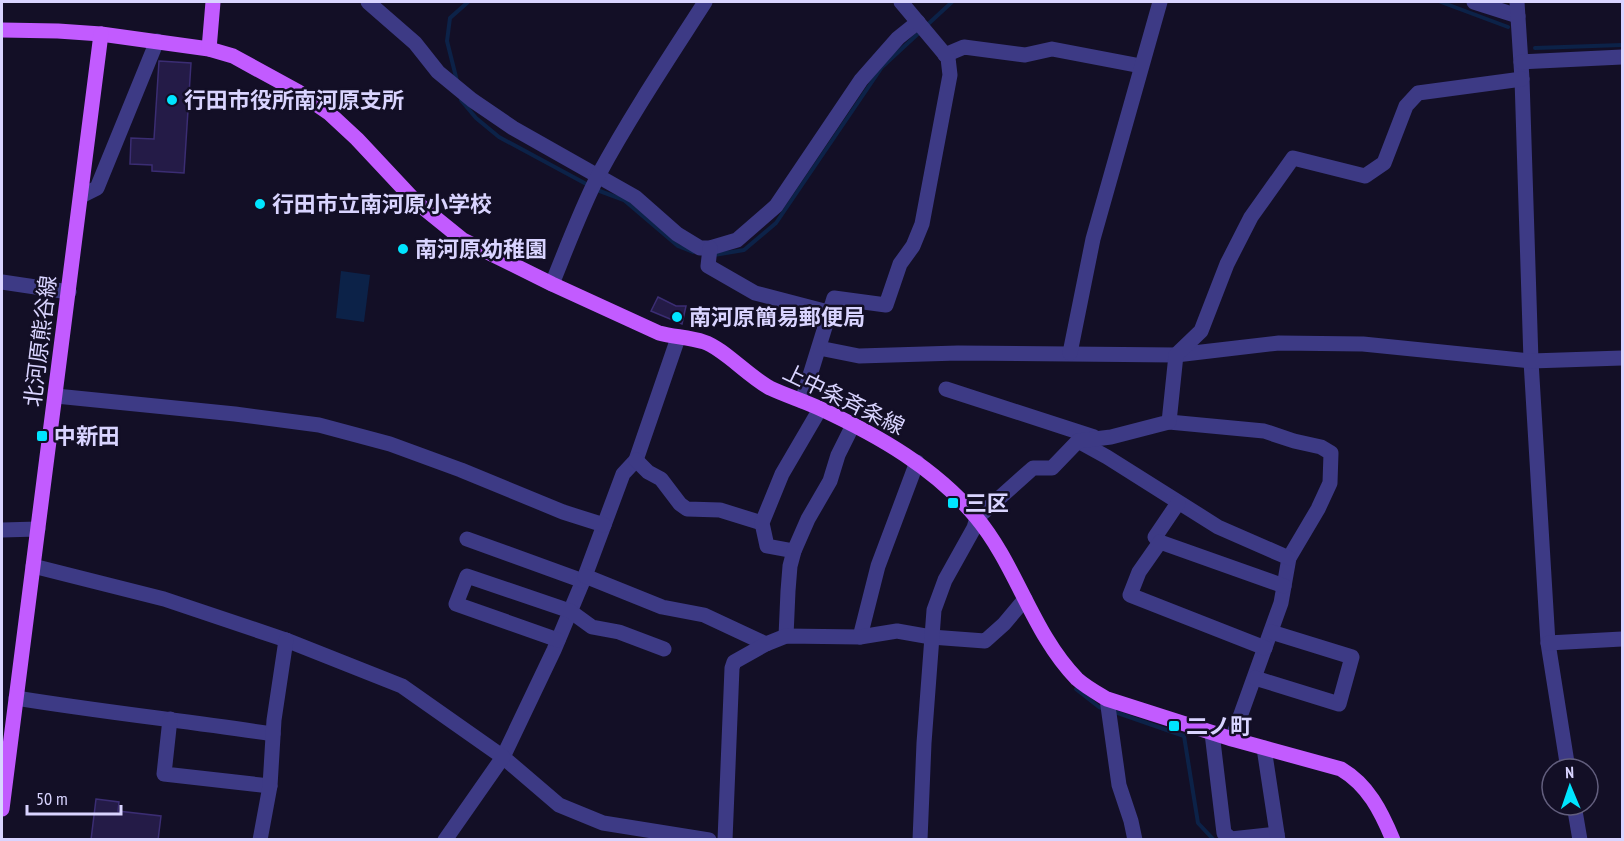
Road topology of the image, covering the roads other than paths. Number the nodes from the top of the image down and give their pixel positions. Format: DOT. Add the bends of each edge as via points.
graph roads {
  1 [pos="213,2"];
  2 [pos="368,2"];
  3 [pos="705,2"];
  4 [pos="901,2"];
  5 [pos="1160,2"];
  6 [pos="1474,2"];
  7 [pos="1517,9"];
  8 [pos="918,22"];
  9 [pos="2,30"];
  10 [pos="101,34"];
  11 [pos="157,41"];
  12 [pos="209,49"];
  13 [pos="945,55"];
  14 [pos="1623,57"];
  15 [pos="1521,62"];
  16 [pos="1141,66"];
  17 [pos="1522,79"];
  18 [pos="599,176"];
  19 [pos="81,196"];
  20 [pos="710,248"];
  21 [pos="2,282"];
  22 [pos="552,284"];
  23 [pos="69,292"];
  24 [pos="828,312"];
  25 [pos="678,338"];
  26 [pos="819,348"];
  27 [pos="1070,353"];
  28 [pos="1176,354"];
  29 [pos="1623,358"];
  30 [pos="1531,361"];
  31 [pos="946,389"];
  32 [pos="56,396"];
  33 [pos="802,401"];
  34 [pos="820,409"];
  35 [pos="1169,422"];
  36 [pos="853,425"];
  37 [pos="1098,439"];
  38 [pos="1078,441"];
  39 [pos="636,460"];
  40 [pos="917,462"];
  41 [pos="1178,502"];
  42 [pos="976,518"];
  43 [pos="762,523"];
  44 [pos="604,525"];
  45 [pos="38,529"];
  46 [pos="2,530"];
  47 [pos="467,539"];
  48 [pos="1160,542"];
  49 [pos="794,551"];
  50 [pos="1289,558"];
  51 [pos="33,567"];
  52 [pos="584,579"];
  53 [pos="1284,586"];
  54 [pos="1024,599"];
  55 [pos="570,610"];
  56 [pos="1271,632"];
  57 [pos="786,636"];
  58 [pos="860,637"];
  59 [pos="931,638"];
  60 [pos="1623,639"];
  61 [pos="286,640"];
  62 [pos="558,640"];
  63 [pos="766,644"];
  64 [pos="1548,644"];
  65 [pos="1265,648"];
  66 [pos="664,649"];
  67 [pos="1255,678"];
  68 [pos="16,698"];
  69 [pos="1107,699"];
  70 [pos="170,719"];
  71 [pos="1212,733"];
  72 [pos="273,734"];
  73 [pos="1232,739"];
  74 [pos="1264,748"];
  75 [pos="503,757"];
  76 [pos="1566,757"];
  77 [pos="270,786"];
  78 [pos="2,809"];
  79 [pos="1576,817"];
  80 [pos="1277,837"];
  81 [pos="260,840"];
  82 [pos="445,840"];
  83 [pos="709,840"];
  84 [pos="724,840"];
  85 [pos="920,840"];
  86 [pos="1135,840"];
  87 [pos="1393,840"];
  88 [pos="1580,840"];
  1 -- 12 [label="main road"];
  2 -- 18 [label="street" via="472,100"];
  3 -- 18 [label="street" via="638,105"];
  4 -- 8 [label="street"];
  5 -- 16 [label="street"];
  6 -- 7 [label="street"];
  7 -- 15 [label="street"];
  8 -- 13 [label="street"];
  8 -- 20 [label="street" via="898,38 861,80 776,206 737,240"];
  9 -- 10 [label="main road"];
  10 -- 11 [label="main road"];
  10 -- 19 [label="main road, 北河原熊谷線"];
  11 -- 12 [label="main road"];
  11 -- 19 [label="street" via="97,188"];
  12 -- 22 [label="main road, 上中条斉条線" via="233,56 313,102 357,139 441,224 463,240"];
  13 -- 16 [label="street" via="964,47 1025,55 1052,49"];
  13 -- 24 [label="street" via="950,75 922,224 900,264 886,305 834,298"];
  14 -- 15 [label="street"];
  15 -- 17 [label="street"];
  16 -- 27 [label="street" via="1093,239"];
  17 -- 28 [label="street" via="1418,93 1406,106 1384,163 1365,176 1293,158 1251,217 1201,330"];
  17 -- 30 [label="street"];
  18 -- 20 [label="street" via="635,197 677,234 700,248"];
  18 -- 22 [label="street"];
  19 -- 23 [label="main road, 北河原熊谷線"];
  20 -- 24 [label="street" via="708,266 755,293"];
  21 -- 23 [label="street"];
  22 -- 25 [label="main road, 上中条斉条線"];
  23 -- 32 [label="main road, 北河原熊谷線"];
  24 -- 26 [label="street"];
  25 -- 33 [label="main road, 上中条斉条線" via="704,342 756,380"];
  25 -- 39 [label="street"];
  26 -- 27 [label="street" via="859,356"];
  26 -- 33 [label="street"];
  27 -- 28 [label="street"];
  28 -- 30 [label="street" via="1279,342 1363,344"];
  28 -- 35 [label="street"];
  29 -- 30 [label="street"];
  30 -- 64 [label="street"];
  31 -- 37 [label="street"];
  32 -- 44 [label="street" via="319,425 390,444 563,513"];
  32 -- 45 [label="main road, 北河原熊谷線"];
  33 -- 34 [label="main road, 上中条斉条線"];
  34 -- 36 [label="main road, 上中条斉条線"];
  34 -- 43 [label="street" via="782,474"];
  35 -- 37 [label="street"];
  35 -- 50 [label="street" via="1264,431 1331,453 1330,483"];
  36 -- 40 [label="main road, 上中条斉条線"];
  36 -- 49 [label="street"];
  37 -- 38 [label="street"];
  38 -- 41 [label="street"];
  38 -- 42 [label="street" via="1052,468 1033,468"];
  39 -- 43 [label="street" via="661,479 687,509 720,510"];
  39 -- 44 [label="street" via="623,474"];
  40 -- 42 [label="main road, 上中条斉条線"];
  40 -- 58 [label="street" via="878,566"];
  41 -- 48 [label="street" via="1155,537"];
  41 -- 50 [label="street" via="1218,527"];
  42 -- 54 [label="main road, 上中条斉条線" via="995,542"];
  42 -- 59 [label="street" via="975,528 945,580 934,610"];
  43 -- 49 [label="street" via="767,546"];
  44 -- 52 [label="street"];
  45 -- 46 [label="street"];
  45 -- 51 [label="main road, 北河原熊谷線"];
  47 -- 52 [label="street"];
  48 -- 53 [label="street"];
  48 -- 65 [label="street" via="1139,572 1130,595"];
  49 -- 57 [label="street"];
  50 -- 53 [label="street"];
  51 -- 61 [label="street" via="164,599"];
  51 -- 68 [label="main road, 北河原熊谷線"];
  52 -- 55 [label="street"];
  52 -- 63 [label="street" via="662,607 704,615"];
  53 -- 56 [label="street"];
  54 -- 59 [label="street" via="986,641"];
  54 -- 69 [label="main road, 上中条斉条線" via="1070,670 1089,689"];
  55 -- 62 [label="street"];
  55 -- 62 [label="street" via="467,576 456,604"];
  55 -- 66 [label="street" via="592,627 619,632"];
  56 -- 65 [label="street"];
  56 -- 67 [label="street" via="1352,657 1339,704"];
  57 -- 58 [label="street"];
  57 -- 63 [label="street"];
  58 -- 59 [label="street" via="897,631"];
  59 -- 85 [label="street"];
  60 -- 64 [label="street"];
  61 -- 72 [label="street"];
  61 -- 75 [label="street" via="402,686"];
  62 -- 75 [label="street"];
  63 -- 84 [label="street" via="734,662 732,668"];
  64 -- 76 [label="street"];
  65 -- 67 [label="street"];
  67 -- 73 [label="street"];
  68 -- 70 [label="street"];
  68 -- 78 [label="main road, 北河原熊谷線"];
  69 -- 71 [label="main road, 上中条斉条線"];
  69 -- 86 [label="street" via="1119,785"];
  70 -- 72 [label="street"];
  70 -- 77 [label="street" via="164,774"];
  71 -- 73 [label="main road, 上中条斉条線"];
  71 -- 80 [label="street" via="1224,833 1231,839"];
  72 -- 77 [label="street"];
  73 -- 74 [label="main road, 上中条斉条線"];
  74 -- 80 [label="street"];
  74 -- 87 [label="main road, 上中条斉条線" via="1341,769 1353,776 1373,799"];
  75 -- 82 [label="street"];
  75 -- 83 [label="street" via="560,805 603,823"];
  77 -- 81 [label="street"];
  79 -- 88 [label="street"];
}
